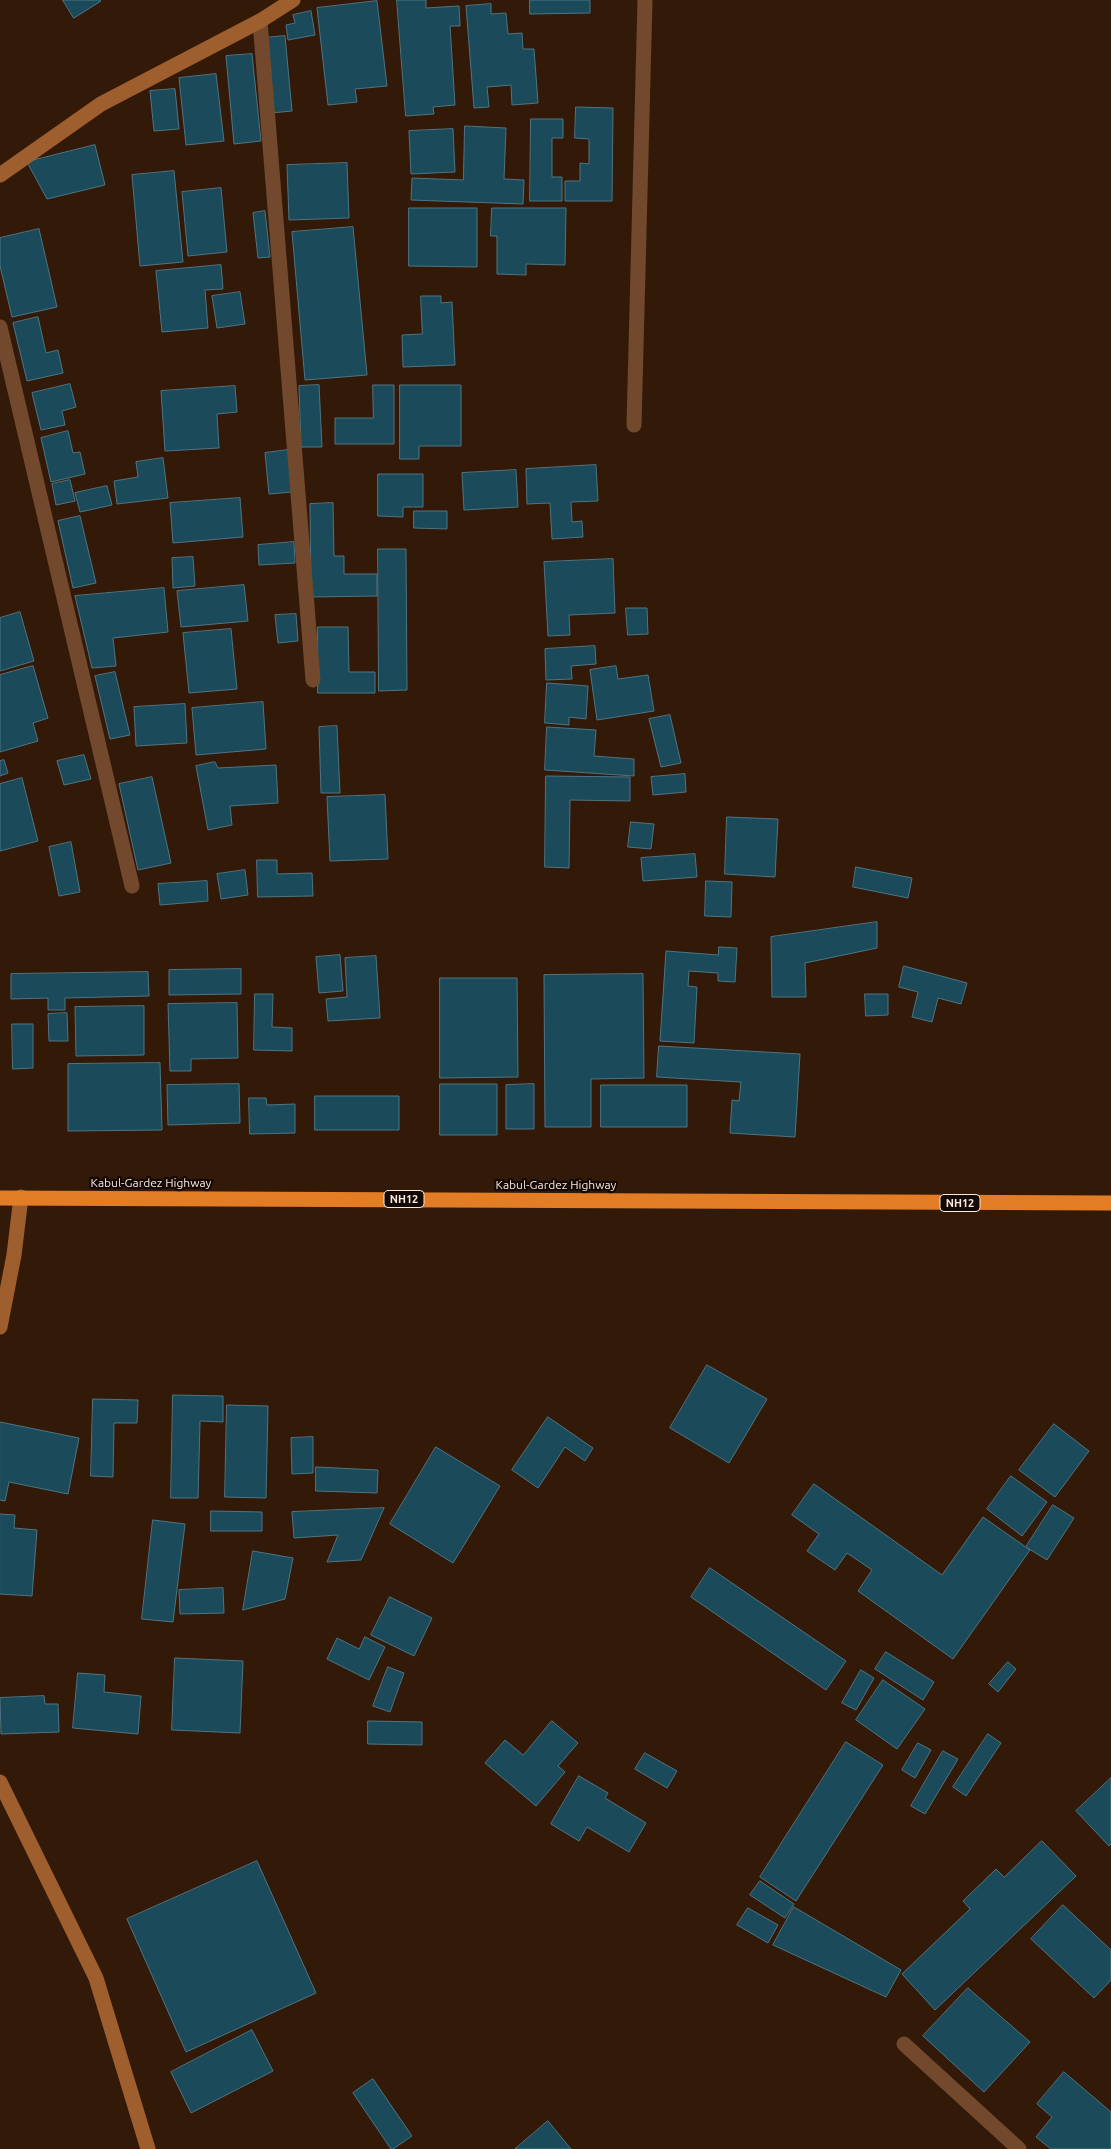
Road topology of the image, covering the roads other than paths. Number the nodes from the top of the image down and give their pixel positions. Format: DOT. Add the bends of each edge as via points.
graph roads {
  1 [pos="293,0"];
  2 [pos="645,0"];
  3 [pos="260,21"];
  4 [pos="0,175"];
  5 [pos="0,327"];
  6 [pos="634,425"];
  7 [pos="313,680"];
  8 [pos="132,886"];
  9 [pos="21,1197"];
  10 [pos="0,1198"];
  11 [pos="1111,1203"];
  12 [pos="0,1327"];
  13 [pos="0,1782"];
  14 [pos="904,2044"];
  15 [pos="148,2149"];
  16 [pos="1019,2149"];
  1 -- 3 [label="street"];
  2 -- 6 [label="street"];
  3 -- 4 [label="street" via="100,104"];
  3 -- 7 [label="street"];
  5 -- 8 [label="street"];
  9 -- 10 [label="highway, Kabul-Gardez Highway / NH12"];
  9 -- 11 [label="highway, Kabul-Gardez Highway / NH12"];
  9 -- 12 [label="street"];
  13 -- 15 [label="street" via="96,1978"];
  14 -- 16 [label="street"];
}
